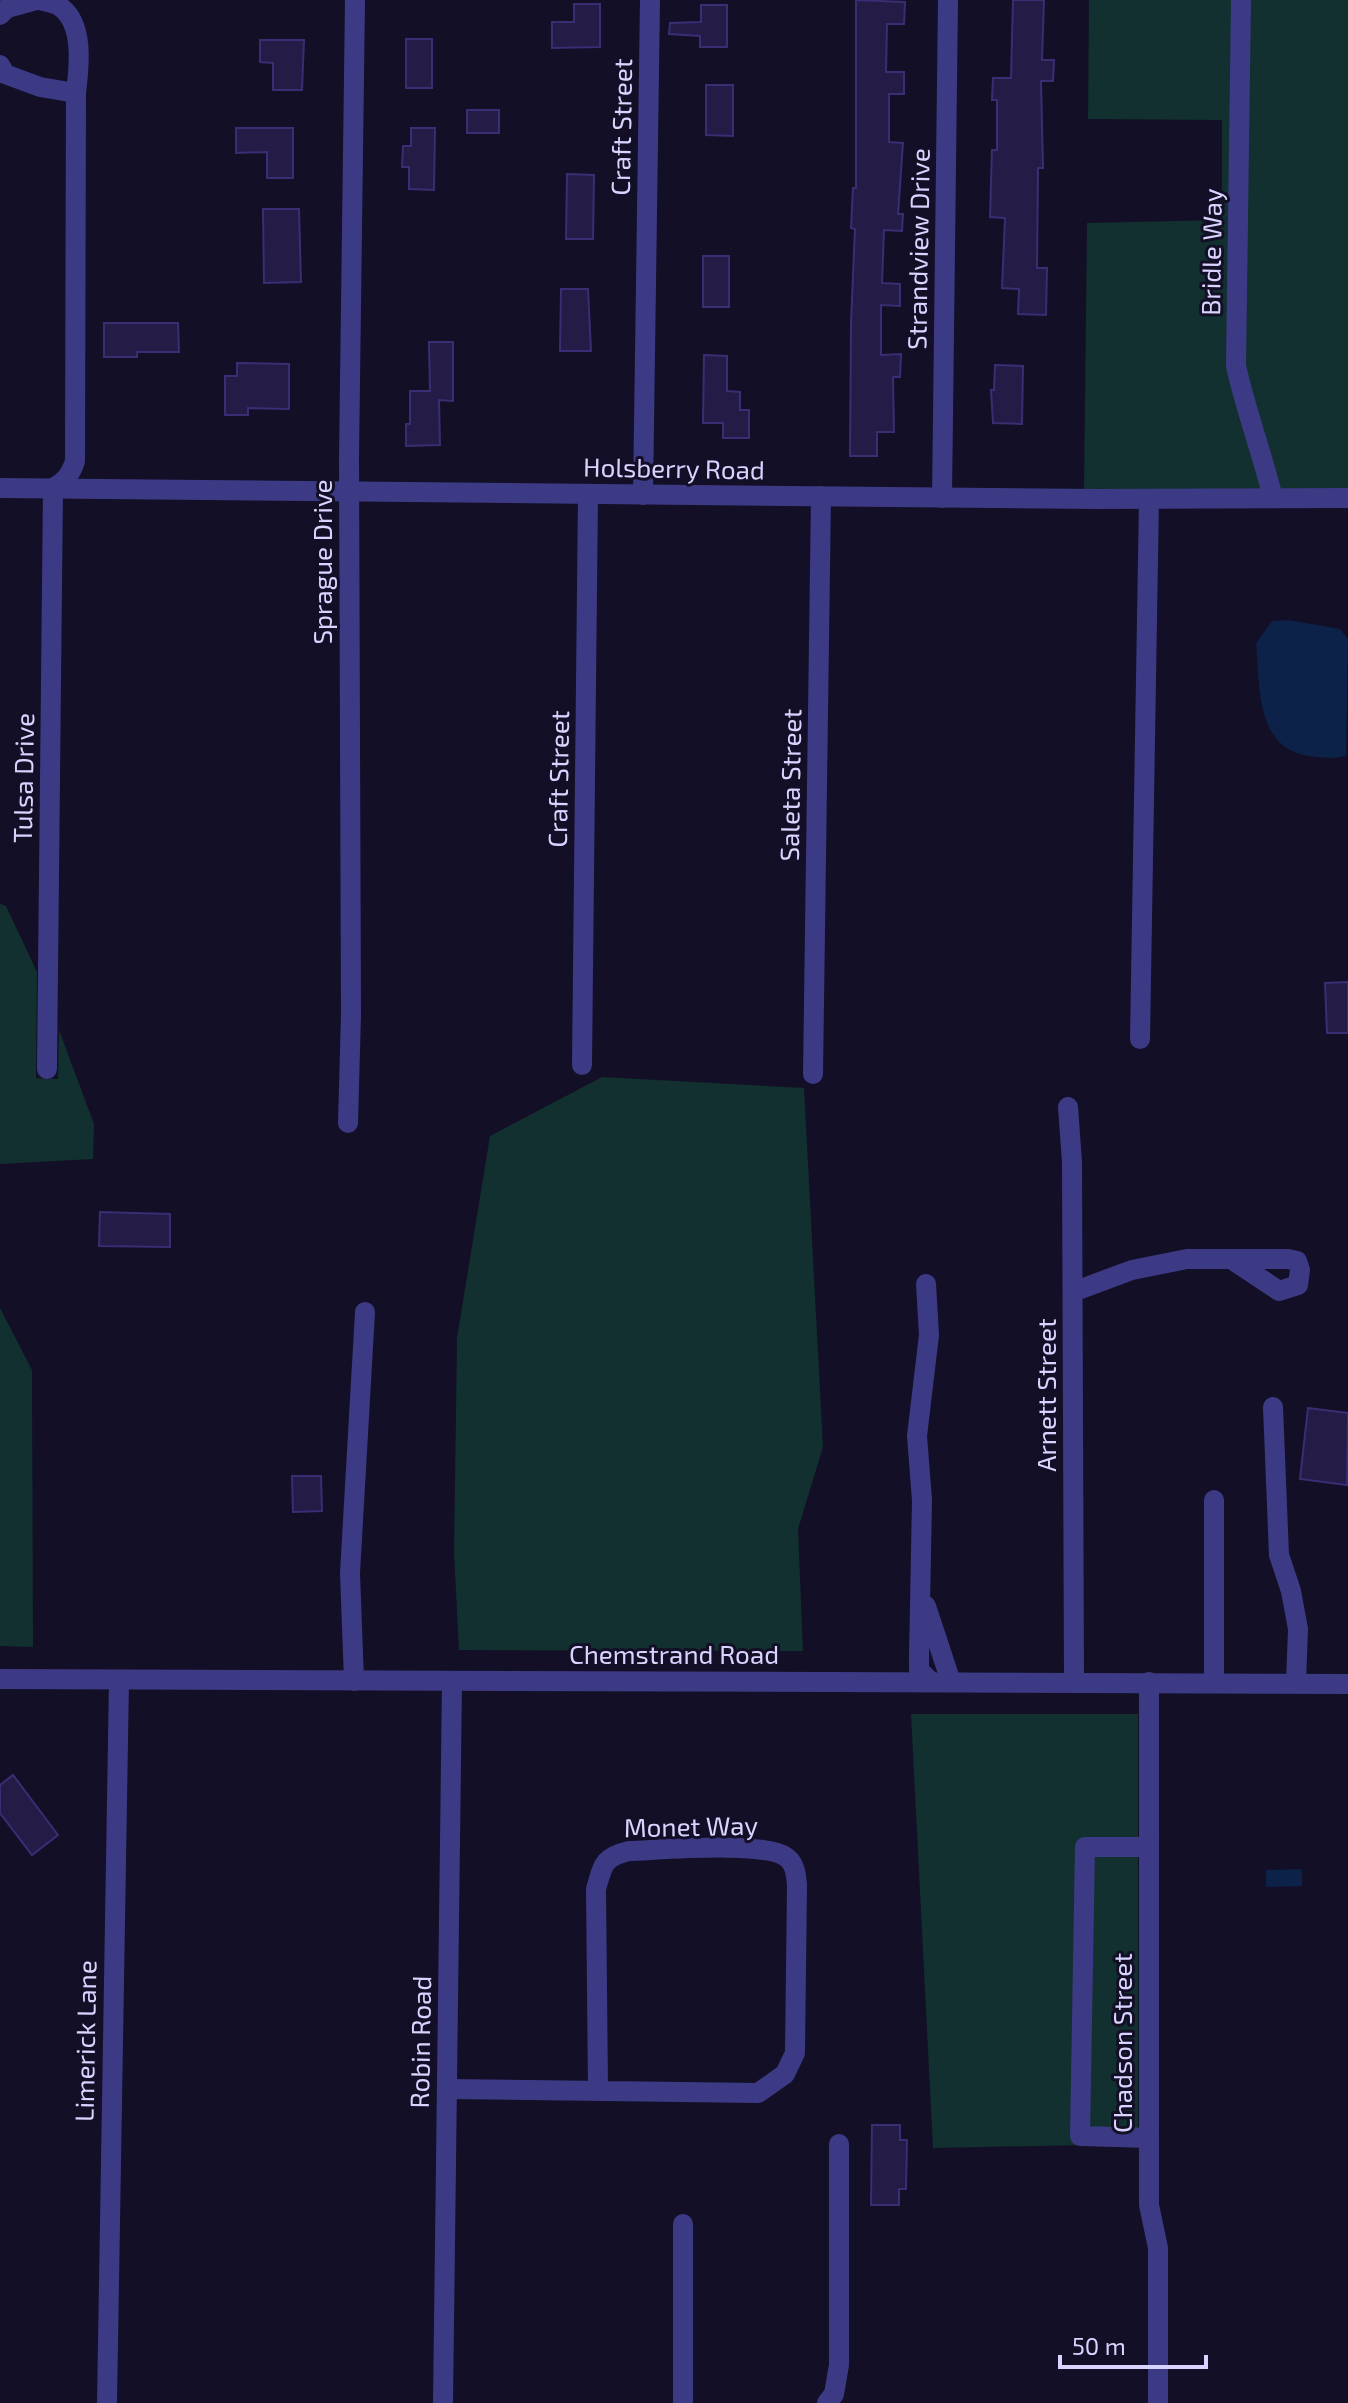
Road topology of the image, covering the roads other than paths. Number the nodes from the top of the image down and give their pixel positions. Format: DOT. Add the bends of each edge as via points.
graph roads {
  1 [pos="38,0"];
  2 [pos="355,0"];
  3 [pos="650,0"];
  4 [pos="948,0"];
  5 [pos="1241,0"];
  6 [pos="0,15"];
  7 [pos="0,65"];
  8 [pos="76,93"];
  9 [pos="0,488"];
  10 [pos="53,488"];
  11 [pos="349,491"];
  12 [pos="588,494"];
  13 [pos="643,495"];
  14 [pos="821,496"];
  15 [pos="942,498"];
  16 [pos="1273,498"];
  17 [pos="1348,498"];
  18 [pos="1149,499"];
  19 [pos="1140,1039"];
  20 [pos="582,1065"];
  21 [pos="47,1069"];
  22 [pos="813,1074"];
  23 [pos="1068,1107"];
  24 [pos="348,1123"];
  25 [pos="1231,1259"];
  26 [pos="926,1284"];
  27 [pos="1073,1292"];
  28 [pos="365,1312"];
  29 [pos="1273,1407"];
  30 [pos="1214,1500"];
  31 [pos="0,1679"];
  32 [pos="119,1680"];
  33 [pos="354,1681"];
  34 [pos="452,1681"];
  35 [pos="940,1682"];
  36 [pos="1074,1682"];
  37 [pos="1149,1682"];
  38 [pos="1214,1682"];
  39 [pos="1296,1683"];
  40 [pos="1348,1684"];
  41 [pos="1149,1847"];
  42 [pos="447,2089"];
  43 [pos="598,2089"];
  44 [pos="1149,2138"];
  45 [pos="839,2144"];
  46 [pos="683,2224"];
  47 [pos="107,2403"];
  48 [pos="443,2403"];
  49 [pos="683,2403"];
  50 [pos="827,2403"];
  51 [pos="1158,2403"];
  1 -- 6 [label="street"];
  1 -- 8 [label="street" via="60,7 73,24 80,58"];
  2 -- 11 [label="street, Sprague Drive"];
  3 -- 13 [label="street, Craft Street"];
  4 -- 15 [label="street, Strandview Drive"];
  5 -- 16 [label="street, Bridle Way" via="1236,366"];
  7 -- 8 [label="street" via="5,74 40,87"];
  8 -- 10 [label="street" via="75,461 71,473"];
  9 -- 10 [label="street, Holsberry Road"];
  10 -- 11 [label="street, Holsberry Road"];
  10 -- 21 [label="street, Tulsa Drive"];
  11 -- 12 [label="street, Holsberry Road"];
  11 -- 24 [label="street, Sprague Drive"];
  12 -- 13 [label="street, Holsberry Road"];
  12 -- 20 [label="street, Craft Street"];
  13 -- 14 [label="street, Holsberry Road"];
  14 -- 15 [label="street, Holsberry Road"];
  14 -- 22 [label="street, Saleta Street"];
  15 -- 18 [label="street, Holsberry Road"];
  16 -- 17 [label="street, Holsberry Road"];
  16 -- 18 [label="street, Holsberry Road"];
  18 -- 19 [label="street"];
  23 -- 27 [label="street, Arnett Street"];
  25 -- 27 [label="street" via="1169,1261"];
  26 -- 35 [label="street" via="929,1335 917,1436 920,1587"];
  27 -- 36 [label="street, Arnett Street"];
  28 -- 33 [label="street" via="350,1573"];
  29 -- 39 [label="street" via="1279,1555 1298,1629"];
  30 -- 38 [label="street"];
  31 -- 32 [label="street, Chemstrand Road"];
  32 -- 33 [label="street, Chemstrand Road"];
  32 -- 47 [label="street, Limerick Lane"];
  33 -- 34 [label="street, Chemstrand Road"];
  34 -- 35 [label="street, Chemstrand Road"];
  34 -- 42 [label="street, Robin Road"];
  35 -- 36 [label="street, Chemstrand Road"];
  36 -- 37 [label="street, Chemstrand Road"];
  37 -- 38 [label="street, Chemstrand Road"];
  37 -- 41 [label="street, Chadson Street"];
  38 -- 39 [label="street, Chemstrand Road"];
  39 -- 40 [label="street, Chemstrand Road"];
  41 -- 44 [label="street, Chadson Street"];
  41 -- 44 [label="street" via="1085,1847 1080,2136"];
  42 -- 43 [label="street, Monet Way"];
  42 -- 48 [label="street, Robin Road"];
  43 -- 43 [label="street, Monet Way" via="758,2093 785,2074 795,2053 797,1885 794,1866 785,1856 763,1849 629,1851 611,1855 603,1864 596,1889"];
  44 -- 51 [label="street, Chadson Street" via="1149,2205 1158,2248"];
  45 -- 50 [label="street" via="839,2365"];
  46 -- 49 [label="street"];
}
